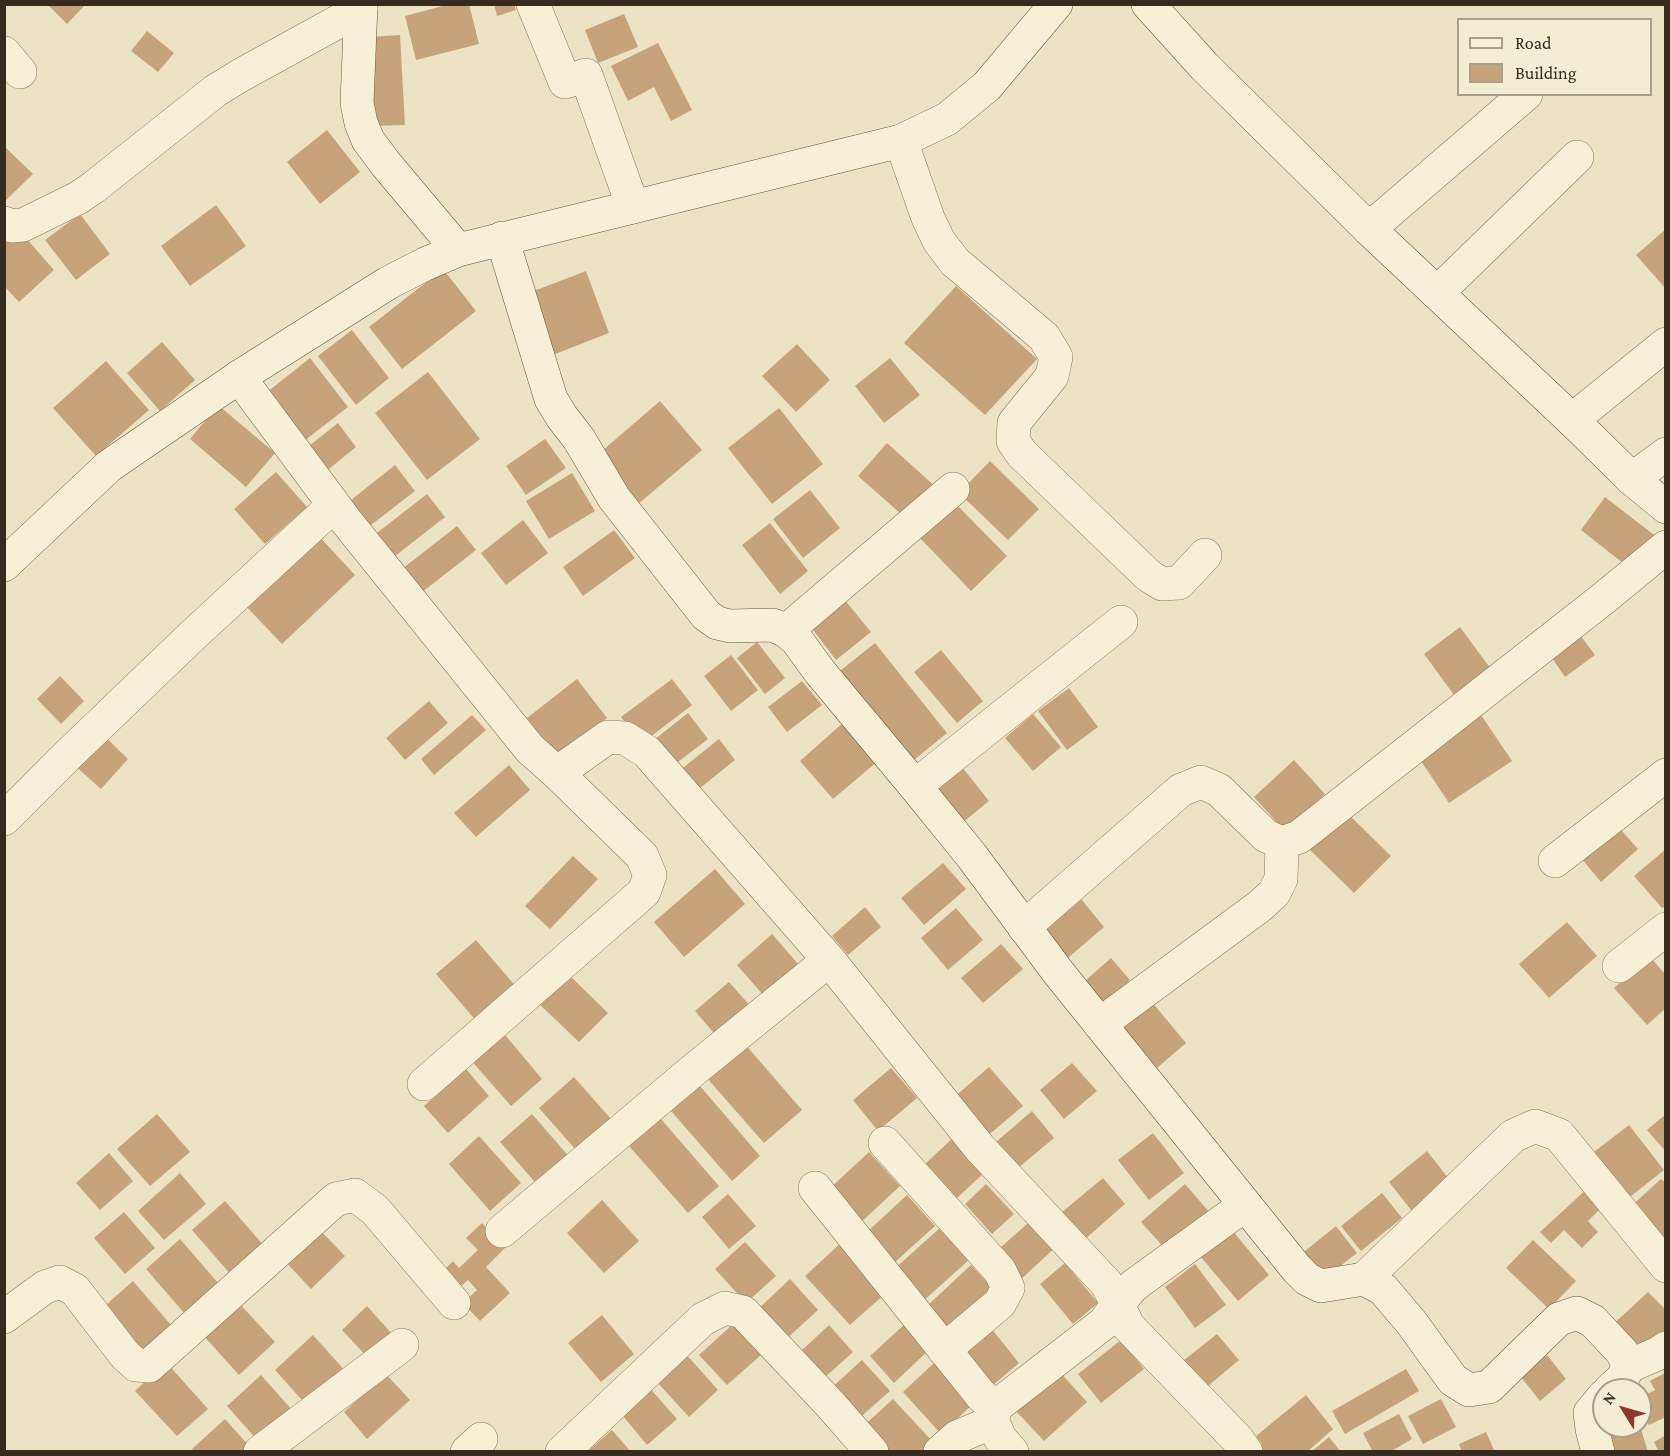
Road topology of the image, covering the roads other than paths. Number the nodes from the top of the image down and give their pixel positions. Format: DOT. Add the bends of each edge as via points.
graph roads {
  1 [pos="533,4"];
  2 [pos="1056,4"];
  3 [pos="1148,4"];
  4 [pos="361,7"];
  5 [pos="1524,96"];
  6 [pos="901,141"];
  7 [pos="1577,157"];
  8 [pos="633,207"];
  9 [pos="4,223"];
  10 [pos="1369,229"];
  11 [pos="502,238"];
  12 [pos="458,250"];
  13 [pos="1437,293"];
  14 [pos="1665,344"];
  15 [pos="239,376"];
  16 [pos="1572,420"];
  17 [pos="1665,454"];
  18 [pos="1632,479"];
  19 [pos="953,489"];
  20 [pos="334,505"];
  21 [pos="1665,507"];
  22 [pos="1665,547"];
  23 [pos="1205,555"];
  24 [pos="4,565"];
  25 [pos="1121,622"];
  26 [pos="786,631"];
  27 [pos="557,773"];
  28 [pos="1665,775"];
  29 [pos="915,786"];
  30 [pos="4,819"];
  31 [pos="1282,843"];
  32 [pos="1554,861"];
  33 [pos="1024,927"];
  34 [pos="1665,929"];
  35 [pos="829,960"];
  36 [pos="1619,966"];
  37 [pos="1100,1024"];
  38 [pos="424,1084"];
  39 [pos="885,1143"];
  40 [pos="815,1188"];
  41 [pos="1245,1205"];
  42 [pos="502,1232"];
  43 [pos="1665,1266"];
  44 [pos="1364,1279"];
  45 [pos="454,1303"];
  46 [pos="1118,1304"];
  47 [pos="4,1317"];
  48 [pos="402,1345"];
  49 [pos="1665,1348"];
  50 [pos="944,1350"];
  51 [pos="1619,1378"];
  52 [pos="1592,1410"];
  53 [pos="994,1415"];
  54 [pos="1592,1430"];
  55 [pos="260,1452"];
  56 [pos="562,1452"];
  57 [pos="872,1452"];
  58 [pos="940,1452"];
  59 [pos="1011,1452"];
  60 [pos="1246,1452"];
  1 -- 8 [label="street" via="565,82 586,75"];
  2 -- 6 [label="street" via="987,86 947,119"];
  3 -- 10 [label="street" via="1212,75"];
  4 -- 9 [label="street" via="215,91 78,198 23,225"];
  4 -- 12 [label="street" via="357,103 361,123 385,163"];
  5 -- 10 [label="street"];
  6 -- 8 [label="street"];
  6 -- 23 [label="street" via="939,241 955,262 1044,337 1056,357 1052,376 1014,423 1013,441 1022,454 1162,584 1179,583"];
  7 -- 13 [label="street"];
  8 -- 11 [label="street"];
  10 -- 13 [label="street"];
  11 -- 12 [label="street"];
  11 -- 26 [label="street" via="551,399 614,498 706,615 730,626 773,625"];
  12 -- 15 [label="street" via="388,283"];
  13 -- 16 [label="street"];
  14 -- 16 [label="street"];
  15 -- 20 [label="street"];
  15 -- 24 [label="street" via="109,466"];
  16 -- 18 [label="street"];
  17 -- 18 [label="street"];
  18 -- 21 [label="street"];
  19 -- 26 [label="street"];
  20 -- 27 [label="street" via="530,750"];
  20 -- 30 [label="street"];
  22 -- 31 [label="street" via="1299,837"];
  25 -- 29 [label="street"];
  26 -- 29 [label="street"];
  27 -- 35 [label="street" via="608,737 625,738 646,752"];
  27 -- 38 [label="street" via="642,856 650,875 644,892"];
  28 -- 32 [label="street"];
  29 -- 33 [label="street"];
  31 -- 33 [label="street" via="1266,836 1219,790 1201,783 1181,790"];
  31 -- 37 [label="street" via="1281,879 1274,893"];
  33 -- 37 [label="street"];
  34 -- 36 [label="street"];
  35 -- 42 [label="street"];
  35 -- 46 [label="street" via="979,1147 1106,1283"];
  37 -- 41 [label="street"];
  39 -- 50 [label="street" via="1000,1271 1008,1288 1000,1303"];
  40 -- 50 [label="street"];
  41 -- 44 [label="street" via="1307,1279 1321,1286"];
  41 -- 46 [label="street" via="1133,1286"];
  43 -- 44 [label="street" via="1559,1135 1535,1126 1513,1136"];
  44 -- 51 [label="street" via="1383,1289 1453,1380 1469,1390 1489,1387 1559,1319 1577,1313 1593,1321 1622,1352"];
  45 -- 47 [label="street" via="375,1210 355,1195 336,1199 148,1366 136,1365 125,1355 75,1290 60,1282 45,1287"];
  46 -- 53 [label="street" via="1104,1323"];
  46 -- 60 [label="street" via="1128,1326"];
  48 -- 55 [label="street"];
  49 -- 51 [label="street"];
  50 -- 53 [label="street"];
  52 -- 54 [label="street"];
  53 -- 58 [label="street"];
  53 -- 59 [label="street" via="1000,1438"];
  56 -- 57 [label="street" via="703,1319 725,1308 743,1312"];
}
